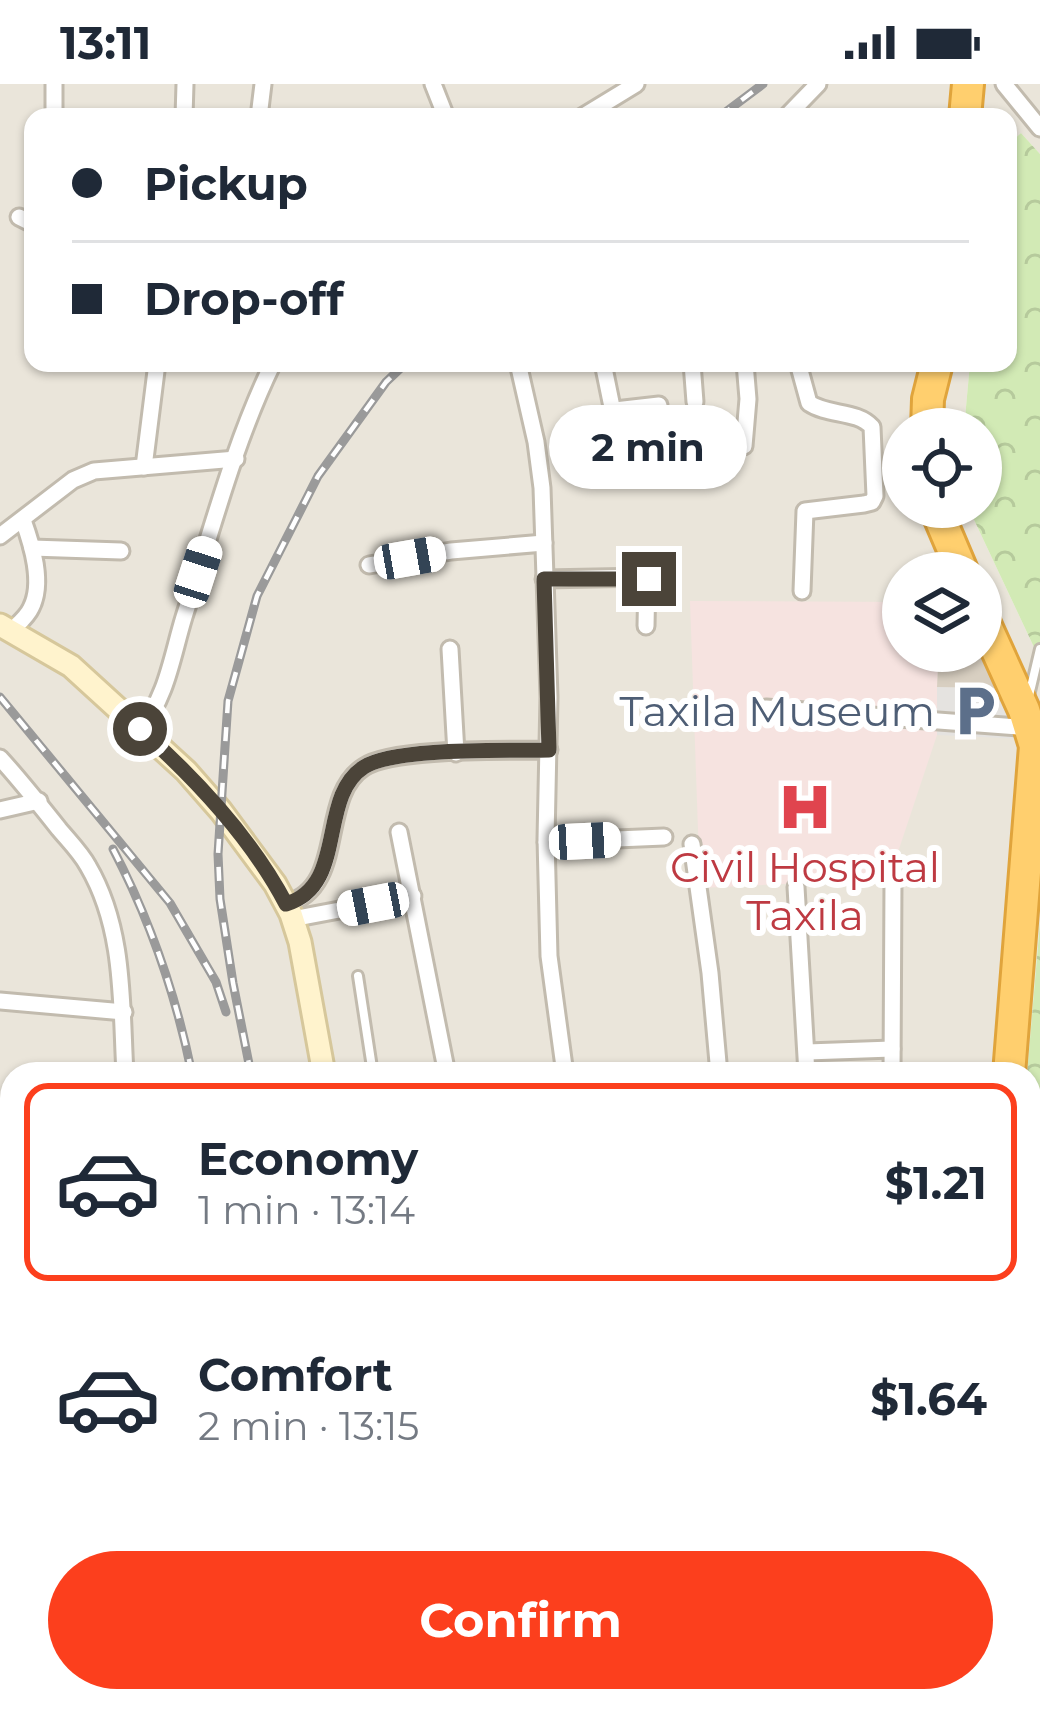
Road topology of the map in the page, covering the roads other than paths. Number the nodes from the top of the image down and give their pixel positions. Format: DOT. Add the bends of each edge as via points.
graph roads {
  1 [pos="637,84"];
  2 [pos="818,84"];
  3 [pos="1004,84"];
  4 [pos="597,108"];
  5 [pos="795,108"];
  6 [pos="1040,128"];
  7 [pos="156,372"];
  8 [pos="269,372"];
  9 [pos="520,372"];
  10 [pos="605,372"];
  11 [pos="693,372"];
  12 [pos="746,372"];
  13 [pos="800,372"];
  14 [pos="935,372"];
  15 [pos="695,402"];
  16 [pos="659,405"];
  17 [pos="928,408"];
  18 [pos="744,446"];
  19 [pos="236,459"];
  20 [pos="145,467"];
  21 [pos="23,520"];
  22 [pos="0,536"];
  23 [pos="544,543"];
  24 [pos="32,548"];
  25 [pos="121,551"];
  26 [pos="369,565"];
  27 [pos="544,579"];
  28 [pos="802,591"];
  29 [pos="646,626"];
  30 [pos="6,628"];
  31 [pos="450,649"];
  32 [pos="1040,649"];
  33 [pos="1002,663"];
  34 [pos="766,708"];
  35 [pos="140,729"];
  36 [pos="1033,733"];
  37 [pos="549,750"];
  38 [pos="456,753"];
  39 [pos="0,758"];
  40 [pos="39,801"];
  41 [pos="0,810"];
  42 [pos="399,832"];
  43 [pos="664,837"];
  44 [pos="546,842"];
  45 [pos="692,844"];
  46 [pos="893,880"];
  47 [pos="796,887"];
  48 [pos="413,896"];
  49 [pos="289,912"];
  50 [pos="358,976"];
  51 [pos="0,1001"];
  52 [pos="124,1012"];
  53 [pos="892,1048"];
  54 [pos="807,1052"];
  55 [pos="125,1062"];
  56 [pos="322,1062"];
  57 [pos="371,1062"];
  58 [pos="445,1062"];
  59 [pos="563,1062"];
  60 [pos="718,1062"];
  61 [pos="807,1062"];
  62 [pos="892,1062"];
  63 [pos="1010,1062"];
  1 -- 4 [label="street"];
  2 -- 5 [label="street"];
  3 -- 6 [label="street"];
  7 -- 20 [label="street"];
  8 -- 19 [label="street"];
  9 -- 23 [label="street" via="536,442"];
  10 -- 16 [label="street" via="615,410"];
  11 -- 15 [label="street"];
  12 -- 18 [label="street"];
  13 -- 28 [label="street" via="809,403 872,428 875,496 805,512"];
  14 -- 17 [label="highway"];
  19 -- 20 [label="street"];
  19 -- 35 [label="street" via="161,700"];
  20 -- 21 [label="street" via="73,480"];
  21 -- 22 [label="street"];
  21 -- 24 [label="street"];
  23 -- 26 [label="street"];
  23 -- 27 [label="street"];
  24 -- 25 [label="street"];
  24 -- 30 [label="street" via="33,606"];
  27 -- 29 [label="street" via="647,577"];
  27 -- 37 [label="street"];
  30 -- 35 [label="street" via="70,666"];
  31 -- 38 [label="street"];
  32 -- 36 [label="lane"];
  33 -- 36 [label="highway"];
  34 -- 36 [label="street"];
  35 -- 49 [label="street" via="220,811"];
  36 -- 63 [label="highway"];
  37 -- 38 [label="street"];
  37 -- 44 [label="street"];
  38 -- 49 [label="street" via="364,767 339,796 314,886"];
  39 -- 40 [label="street"];
  40 -- 41 [label="street"];
  40 -- 52 [label="street" via="102,894"];
  42 -- 48 [label="street"];
  43 -- 44 [label="street"];
  44 -- 59 [label="street"];
  45 -- 60 [label="street"];
  46 -- 53 [label="street"];
  47 -- 54 [label="street"];
  48 -- 49 [label="street"];
  48 -- 58 [label="street"];
  49 -- 56 [label="street"];
  50 -- 57 [label="lane"];
  51 -- 52 [label="street"];
  52 -- 55 [label="street"];
  53 -- 54 [label="street"];
  53 -- 62 [label="street"];
  54 -- 61 [label="street"];
}
